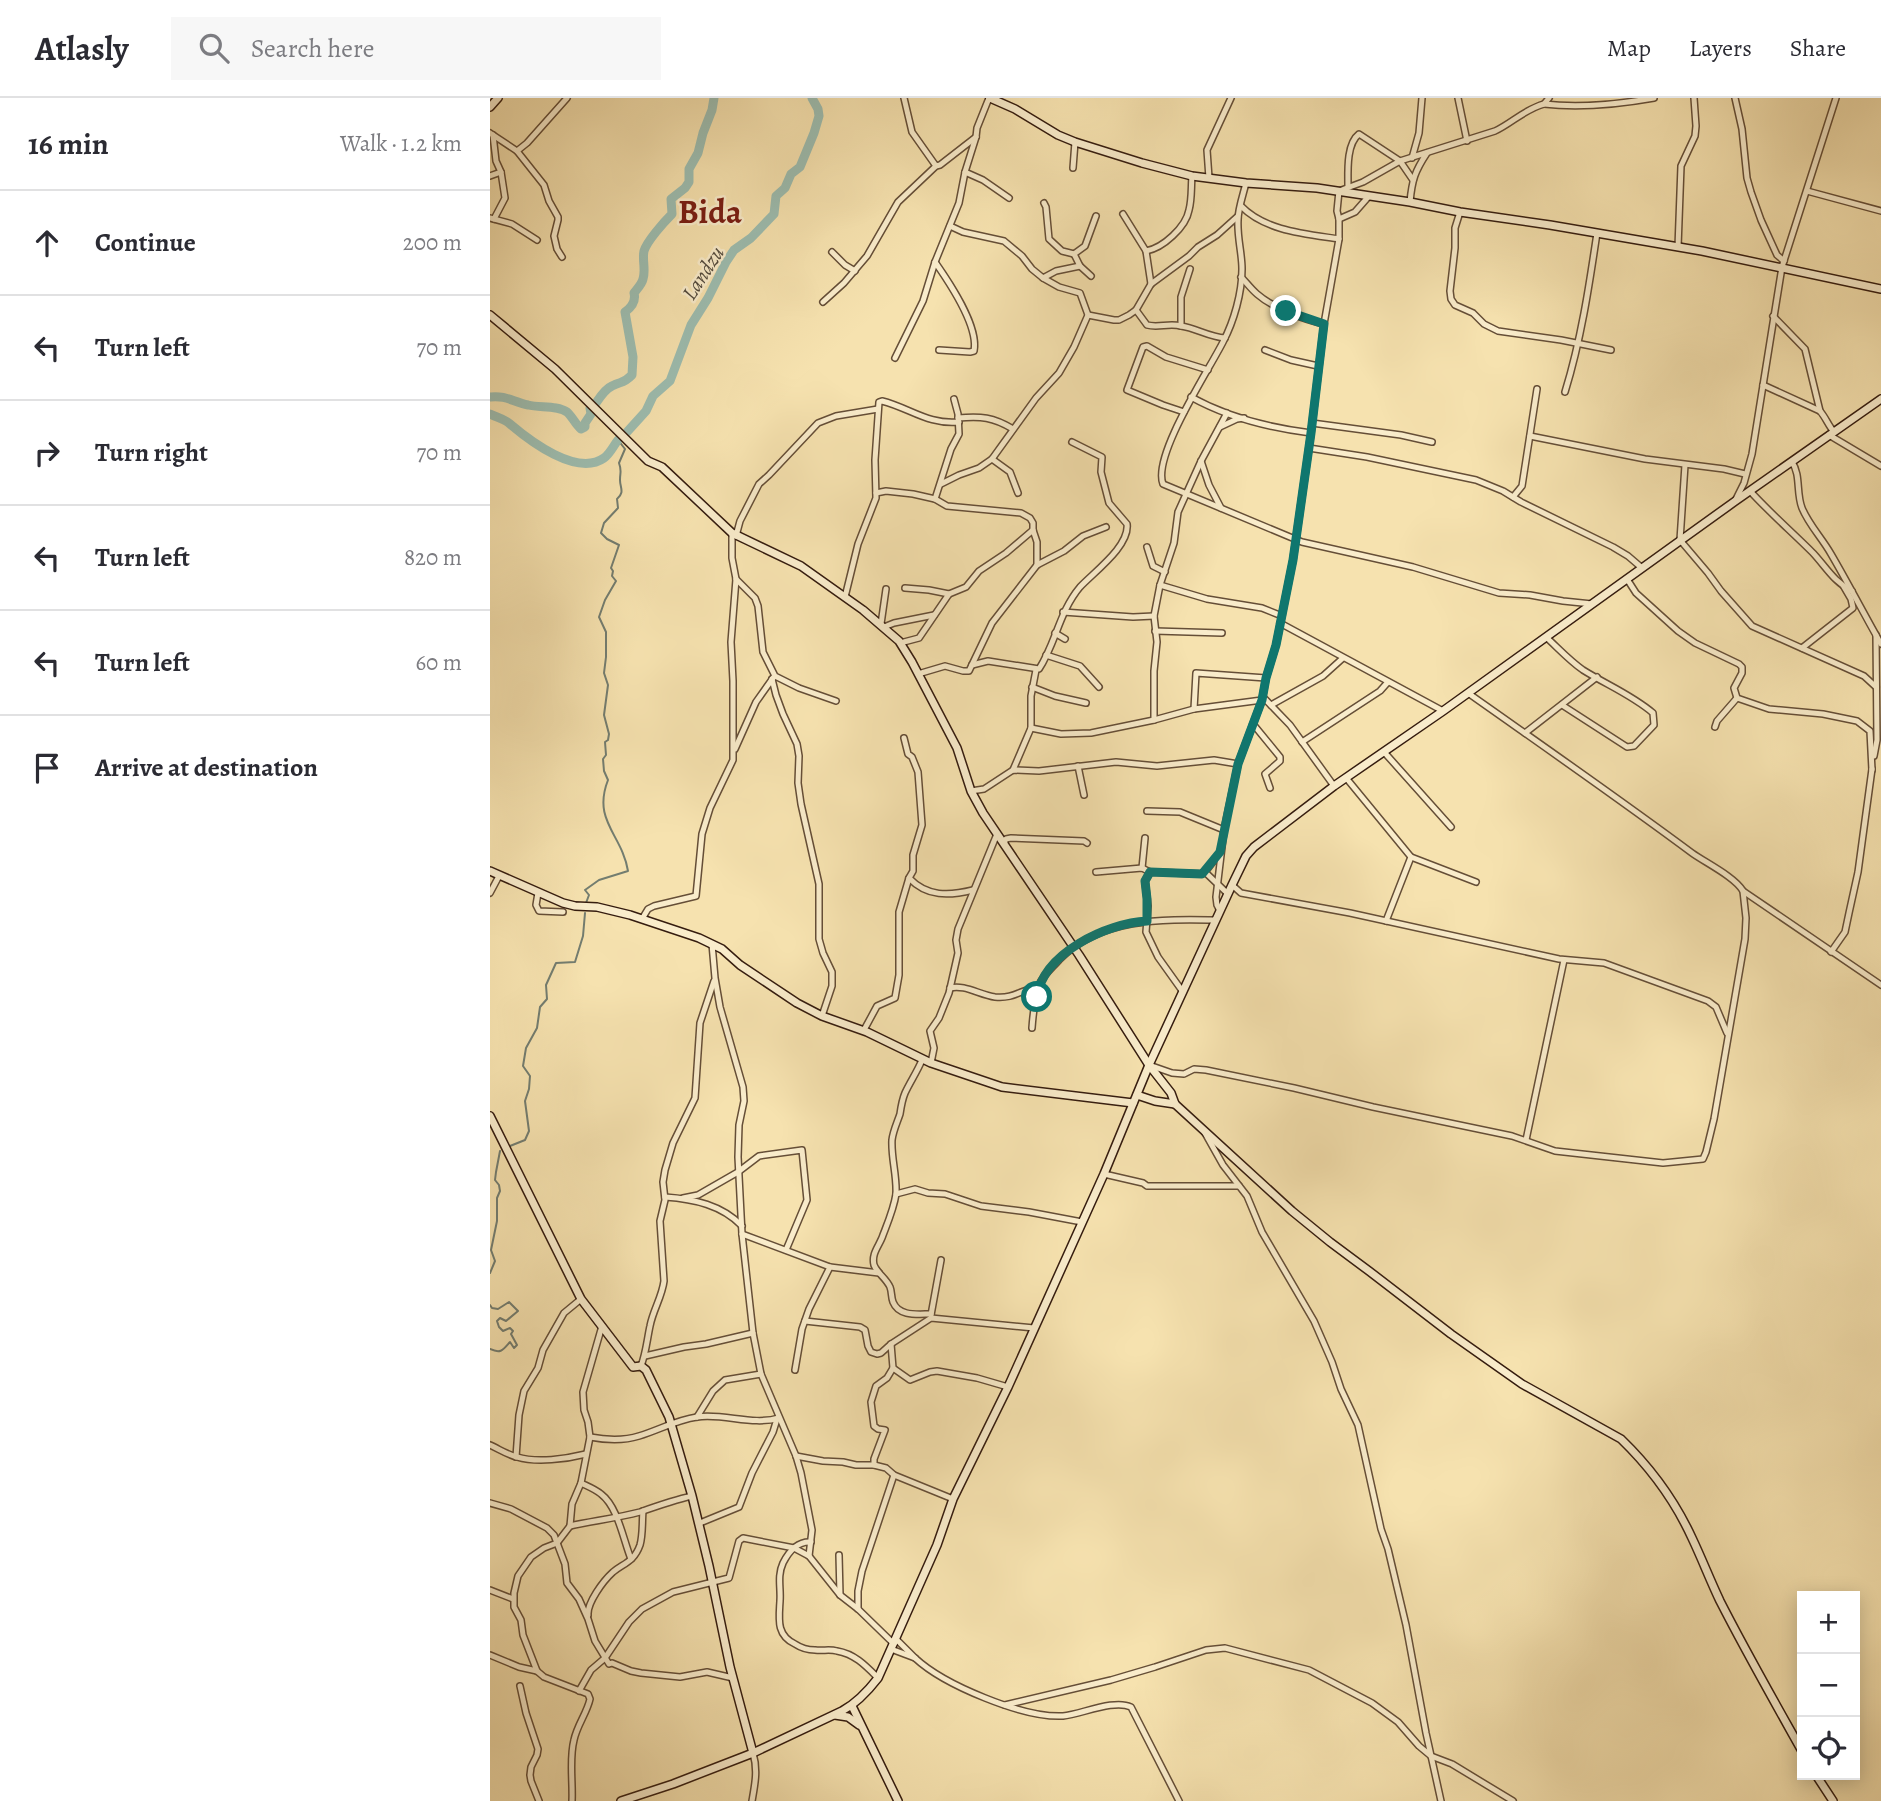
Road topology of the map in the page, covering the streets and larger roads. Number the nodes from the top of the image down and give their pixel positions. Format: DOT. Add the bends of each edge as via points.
graph roads {
  1 [pos="498,98"];
  2 [pos="566,98"];
  3 [pos="904,98"];
  4 [pos="989,98"];
  5 [pos="1231,98"];
  6 [pos="1422,98"];
  7 [pos="1458,98"];
  8 [pos="1549,98"];
  9 [pos="1654,98"];
  10 [pos="1694,98"];
  11 [pos="1735,98"];
  12 [pos="1836,98"];
  13 [pos="1544,104"];
  14 [pos="490,107"];
  15 [pos="491,134"];
  16 [pos="976,137"];
  17 [pos="1467,141"];
  18 [pos="1076,142"];
  19 [pos="517,151"];
  20 [pos="1427,153"];
  21 [pos="1412,158"];
  22 [pos="1400,161"];
  23 [pos="936,166"];
  24 [pos="1073,168"];
  25 [pos="501,172"];
  26 [pos="965,172"];
  27 [pos="490,176"];
  28 [pos="1192,176"];
  29 [pos="1209,178"];
  30 [pos="1413,180"];
  31 [pos="1246,183"];
  32 [pos="1348,187"];
  33 [pos="1339,191"];
  34 [pos="1807,191"];
  35 [pos="1370,195"];
  36 [pos="1009,198"];
  37 [pos="1410,202"];
  38 [pos="1044,203"];
  39 [pos="1241,206"];
  40 [pos="1881,211"];
  41 [pos="1460,212"];
  42 [pos="1123,214"];
  43 [pos="1096,216"];
  44 [pos="1237,217"];
  45 [pos="492,219"];
  46 [pos="1339,219"];
  47 [pos="950,226"];
  48 [pos="1597,233"];
  49 [pos="1339,239"];
  50 [pos="537,240"];
  51 [pos="1678,247"];
  52 [pos="1146,251"];
  53 [pos="832,252"];
  54 [pos="1074,254"];
  55 [pos="562,257"];
  56 [pos="935,262"];
  57 [pos="1783,264"];
  58 [pos="1080,266"];
  59 [pos="1189,269"];
  60 [pos="855,271"];
  61 [pos="1091,276"];
  62 [pos="1241,277"];
  63 [pos="1043,278"];
  64 [pos="1151,284"];
  65 [pos="1881,289"];
  66 [pos="824,302"];
  67 [pos="1136,310"];
  68 [pos="490,314"];
  69 [pos="1088,315"];
  70 [pos="1773,316"];
  71 [pos="1324,324"];
  72 [pos="1181,326"];
  73 [pos="1225,338"];
  74 [pos="1579,344"];
  75 [pos="939,350"];
  76 [pos="1265,350"];
  77 [pos="1611,350"];
  78 [pos="895,358"];
  79 [pos="1318,366"];
  80 [pos="1208,370"];
  81 [pos="1763,385"];
  82 [pos="1537,389"];
  83 [pos="1565,392"];
  84 [pos="1191,397"];
  85 [pos="954,399"];
  86 [pos="1881,399"];
  87 [pos="1872,405"];
  88 [pos="878,409"];
  89 [pos="1820,411"];
  90 [pos="1881,411"];
  91 [pos="1184,412"];
  92 [pos="1227,413"];
  93 [pos="1244,418"];
  94 [pos="959,420"];
  95 [pos="1312,422"];
  96 [pos="1220,427"];
  97 [pos="1013,429"];
  98 [pos="1311,433"];
  99 [pos="1831,433"];
  100 [pos="1531,436"];
  101 [pos="1072,442"];
  102 [pos="1432,442"];
  103 [pos="1309,448"];
  104 [pos="992,459"];
  105 [pos="1200,461"];
  106 [pos="1792,462"];
  107 [pos="1685,465"];
  108 [pos="1881,466"];
  109 [pos="1745,474"];
  110 [pos="941,484"];
  111 [pos="1750,491"];
  112 [pos="876,493"];
  113 [pos="1018,493"];
  114 [pos="1186,494"];
  115 [pos="1513,497"];
  116 [pos="935,499"];
  117 [pos="1734,502"];
  118 [pos="1222,508"];
  119 [pos="1106,527"];
  120 [pos="1033,530"];
  121 [pos="734,534"];
  122 [pos="1296,540"];
  123 [pos="1681,540"];
  124 [pos="1147,547"];
  125 [pos="1037,565"];
  126 [pos="1642,568"];
  127 [pos="1165,572"];
  128 [pos="736,579"];
  129 [pos="1627,579"];
  130 [pos="1160,586"];
  131 [pos="905,587"];
  132 [pos="1844,587"];
  133 [pos="886,589"];
  134 [pos="1852,591"];
  135 [pos="949,594"];
  136 [pos="845,597"];
  137 [pos="1592,604"];
  138 [pos="1063,612"];
  139 [pos="934,615"];
  140 [pos="1154,616"];
  141 [pos="1281,619"];
  142 [pos="882,626"];
  143 [pos="1154,631"];
  144 [pos="1055,633"];
  145 [pos="1223,633"];
  146 [pos="1876,635"];
  147 [pos="1546,637"];
  148 [pos="1065,639"];
  149 [pos="900,643"];
  150 [pos="1881,644"];
  151 [pos="1802,648"];
  152 [pos="1046,655"];
  153 [pos="1343,658"];
  154 [pos="972,665"];
  155 [pos="1036,670"];
  156 [pos="918,674"];
  157 [pos="774,677"];
  158 [pos="1597,677"];
  159 [pos="1266,678"];
  160 [pos="1388,682"];
  161 [pos="1032,687"];
  162 [pos="1099,687"];
  163 [pos="1876,687"];
  164 [pos="1468,693"];
  165 [pos="1737,698"];
  166 [pos="1262,699"];
  167 [pos="836,701"];
  168 [pos="1086,704"];
  169 [pos="1271,705"];
  170 [pos="1563,705"];
  171 [pos="1194,709"];
  172 [pos="1443,711"];
  173 [pos="1154,720"];
  174 [pos="1253,724"];
  175 [pos="1031,727"];
  176 [pos="1715,727"];
  177 [pos="1525,733"];
  178 [pos="904,738"];
  179 [pos="1303,742"];
  180 [pos="734,751"];
  181 [pos="1384,752"];
  182 [pos="1238,764"];
  183 [pos="1079,766"];
  184 [pos="1013,770"];
  185 [pos="1872,770"];
  186 [pos="1347,779"];
  187 [pos="1334,786"];
  188 [pos="1270,788"];
  189 [pos="971,791"];
  190 [pos="1084,795"];
  191 [pos="1147,811"];
  192 [pos="1451,827"];
  193 [pos="1224,831"];
  194 [pos="997,834"];
  195 [pos="1145,838"];
  196 [pos="1087,843"];
  197 [pos="1004,844"];
  198 [pos="1220,852"];
  199 [pos="1411,857"];
  200 [pos="1142,868"];
  201 [pos="490,871"];
  202 [pos="1096,872"];
  203 [pos="1150,872"];
  204 [pos="1205,872"];
  205 [pos="499,876"];
  206 [pos="909,878"];
  207 [pos="1476,881"];
  208 [pos="1217,884"];
  209 [pos="1232,885"];
  210 [pos="973,890"];
  211 [pos="1743,891"];
  212 [pos="490,893"];
  213 [pos="538,893"];
  214 [pos="1228,894"];
  215 [pos="1220,911"];
  216 [pos="563,912"];
  217 [pos="642,919"];
  218 [pos="1216,920"];
  219 [pos="1147,921"];
  220 [pos="1386,921"];
  221 [pos="712,944"];
  222 [pos="1072,946"];
  223 [pos="1831,952"];
  224 [pos="1564,960"];
  225 [pos="715,978"];
  226 [pos="1881,985"];
  227 [pos="1039,986"];
  228 [pos="950,988"];
  229 [pos="1182,992"];
  230 [pos="822,1016"];
  231 [pos="1032,1028"];
  232 [pos="864,1030"];
  233 [pos="1728,1035"];
  234 [pos="922,1060"];
  235 [pos="931,1063"];
  236 [pos="1149,1065"];
  237 [pos="1135,1099"];
  238 [pos="1175,1104"];
  239 [pos="490,1116"];
  240 [pos="1205,1133"];
  241 [pos="1526,1140"];
  242 [pos="738,1172"];
  243 [pos="1104,1174"];
  244 [pos="1240,1186"];
  245 [pos="895,1194"];
  246 [pos="665,1197"];
  247 [pos="683,1198"];
  248 [pos="1082,1222"];
  249 [pos="742,1226"];
  250 [pos="742,1234"];
  251 [pos="786,1251"];
  252 [pos="941,1260"];
  253 [pos="830,1267"];
  254 [pos="880,1273"];
  255 [pos="581,1299"];
  256 [pos="931,1316"];
  257 [pos="805,1321"];
  258 [pos="602,1326"];
  259 [pos="1034,1328"];
  260 [pos="753,1333"];
  261 [pos="891,1344"];
  262 [pos="645,1356"];
  263 [pos="641,1366"];
  264 [pos="893,1368"];
  265 [pos="795,1370"];
  266 [pos="761,1374"];
  267 [pos="1008,1387"];
  268 [pos="696,1417"];
  269 [pos="778,1419"];
  270 [pos="671,1423"];
  271 [pos="590,1437"];
  272 [pos="490,1445"];
  273 [pos="586,1454"];
  274 [pos="796,1456"];
  275 [pos="516,1457"];
  276 [pos="874,1465"];
  277 [pos="894,1475"];
  278 [pos="581,1483"];
  279 [pos="692,1496"];
  280 [pos="953,1499"];
  281 [pos="490,1503"];
  282 [pos="643,1511"];
  283 [pos="617,1516"];
  284 [pos="700,1523"];
  285 [pos="570,1525"];
  286 [pos="811,1542"];
  287 [pos="557,1543"];
  288 [pos="794,1548"];
  289 [pos="839,1555"];
  290 [pos="809,1556"];
  291 [pos="631,1559"];
  292 [pos="713,1583"];
  293 [pos="490,1590"];
  294 [pos="840,1595"];
  295 [pos="513,1598"];
  296 [pos="858,1609"];
  297 [pos="588,1619"];
  298 [pos="894,1644"];
  299 [pos="490,1655"];
  300 [pos="605,1658"];
  301 [pos="915,1658"];
  302 [pos="537,1671"];
  303 [pos="733,1678"];
  304 [pos="878,1678"];
  305 [pos="520,1686"];
  306 [pos="579,1691"];
  307 [pos="1005,1705"];
  308 [pos="852,1706"];
  309 [pos="830,1715"];
  310 [pos="862,1727"];
  311 [pos="1797,1742"];
  312 [pos="753,1753"];
  313 [pos="1431,1756"];
  314 [pos="1819,1780"];
  315 [pos="574,1800"];
  316 [pos="539,1801"];
  317 [pos="621,1801"];
  318 [pos="752,1801"];
  319 [pos="898,1801"];
  320 [pos="1179,1801"];
  321 [pos="1441,1801"];
  322 [pos="1513,1801"];
  323 [pos="1833,1801"];
  1 -- 14 [label="street"];
  2 -- 19 [label="street"];
  3 -- 23 [label="street" via="912,132"];
  4 -- 16 [label="street"];
  4 -- 18 [label="street"];
  5 -- 29 [label="street" via="1206,150"];
  6 -- 21 [label="street"];
  7 -- 17 [label="street"];
  8 -- 13 [label="street"];
  9 -- 13 [label="street"];
  10 -- 51 [label="street" via="1695,136 1681,166"];
  11 -- 57 [label="street" via="1751,192"];
  12 -- 34 [label="street"];
  13 -- 17 [label="street"];
  15 -- 19 [label="street"];
  15 -- 25 [label="street"];
  16 -- 23 [label="street"];
  16 -- 26 [label="street"];
  17 -- 20 [label="street"];
  18 -- 24 [label="street"];
  18 -- 28 [label="street"];
  19 -- 55 [label="street" via="544,185 558,217 554,236"];
  20 -- 21 [label="street"];
  20 -- 30 [label="street"];
  21 -- 22 [label="street"];
  22 -- 30 [label="street"];
  22 -- 32 [label="street"];
  22 -- 32 [label="street" via="1357,134 1347,165"];
  23 -- 60 [label="street" via="898,202"];
  25 -- 27 [label="street"];
  25 -- 45 [label="street" via="505,198"];
  26 -- 36 [label="street"];
  26 -- 47 [label="street"];
  28 -- 29 [label="street"];
  28 -- 52 [label="street" via="1185,221 1168,240"];
  29 -- 31 [label="street"];
  30 -- 37 [label="street"];
  31 -- 33 [label="street"];
  31 -- 39 [label="street"];
  32 -- 33 [label="street"];
  33 -- 35 [label="street"];
  33 -- 46 [label="street"];
  34 -- 40 [label="street"];
  34 -- 57 [label="street"];
  35 -- 37 [label="street"];
  35 -- 46 [label="street" via="1355,212"];
  37 -- 41 [label="street"];
  38 -- 54 [label="street" via="1049,239 1062,251"];
  39 -- 44 [label="street"];
  39 -- 49 [label="street" via="1273,226"];
  41 -- 48 [label="street"];
  41 -- 74 [label="street" via="1450,292 1455,304 1498,331"];
  42 -- 52 [label="street"];
  43 -- 54 [label="street" via="1084,246"];
  44 -- 62 [label="street"];
  44 -- 64 [label="street"];
  45 -- 50 [label="street" via="512,224"];
  46 -- 49 [label="street"];
  47 -- 56 [label="street"];
  47 -- 63 [label="street" via="1004,242"];
  48 -- 51 [label="street"];
  48 -- 74 [label="street"];
  49 -- 71 [label="street"];
  51 -- 57 [label="street"];
  52 -- 64 [label="street"];
  53 -- 60 [label="street"];
  54 -- 58 [label="street"];
  56 -- 75 [label="street" via="957,295 975,347 972,352"];
  56 -- 78 [label="street" via="923,301"];
  57 -- 65 [label="street"];
  57 -- 70 [label="street"];
  58 -- 61 [label="street"];
  58 -- 63 [label="street"];
  59 -- 72 [label="street" via="1181,298"];
  60 -- 66 [label="street"];
  62 -- 71 [label="street" via="1267,300"];
  62 -- 73 [label="street"];
  63 -- 69 [label="street" via="1080,293"];
  64 -- 67 [label="street"];
  67 -- 69 [label="street" via="1119,320"];
  67 -- 72 [label="street" via="1147,325"];
  68 -- 121 [label="street"];
  69 -- 97 [label="street" via="1059,373"];
  70 -- 81 [label="street"];
  70 -- 89 [label="street" via="1805,349"];
  71 -- 79 [label="street"];
  72 -- 73 [label="street"];
  73 -- 80 [label="street"];
  74 -- 77 [label="street"];
  74 -- 83 [label="street"];
  76 -- 79 [label="street"];
  79 -- 95 [label="street"];
  80 -- 84 [label="street"];
  80 -- 91 [label="street" via="1143,347 1127,390"];
  81 -- 89 [label="street"];
  81 -- 109 [label="street"];
  82 -- 100 [label="street"];
  84 -- 91 [label="street"];
  84 -- 92 [label="street"];
  85 -- 94 [label="street"];
  86 -- 87 [label="street"];
  87 -- 90 [label="street"];
  87 -- 99 [label="street"];
  88 -- 94 [label="street" via="882,401 925,419"];
  88 -- 112 [label="street"];
  88 -- 121 [label="street" via="836,415 818,423 759,484"];
  89 -- 99 [label="street"];
  91 -- 114 [label="street" via="1161,477 1163,484"];
  92 -- 93 [label="street"];
  92 -- 96 [label="street"];
  93 -- 96 [label="street"];
  93 -- 98 [label="street"];
  94 -- 97 [label="street" via="992,418"];
  94 -- 110 [label="street" via="959,434"];
  95 -- 98 [label="street"];
  95 -- 102 [label="street"];
  96 -- 105 [label="street"];
  97 -- 104 [label="street"];
  98 -- 103 [label="street"];
  99 -- 106 [label="street"];
  99 -- 108 [label="street"];
  100 -- 107 [label="street"];
  100 -- 115 [label="street" via="1522,486"];
  101 -- 138 [label="street" via="1102,457 1109,503 1128,528 1114,554"];
  103 -- 115 [label="street" via="1476,480"];
  103 -- 122 [label="street"];
  104 -- 110 [label="street"];
  104 -- 113 [label="street" via="1010,472"];
  105 -- 114 [label="street"];
  105 -- 118 [label="street"];
  106 -- 111 [label="street"];
  106 -- 134 [label="street" via="1802,508"];
  107 -- 109 [label="street"];
  107 -- 123 [label="street"];
  109 -- 117 [label="street"];
  110 -- 116 [label="street"];
  111 -- 117 [label="street"];
  111 -- 132 [label="street"];
  112 -- 116 [label="street"];
  112 -- 136 [label="street"];
  114 -- 118 [label="street"];
  114 -- 127 [label="street"];
  115 -- 126 [label="street" via="1613,547"];
  116 -- 120 [label="street" via="947,506 1021,513 1030,518"];
  117 -- 123 [label="street"];
  118 -- 122 [label="street"];
  119 -- 125 [label="street"];
  120 -- 125 [label="street"];
  120 -- 135 [label="street" via="966,587"];
  121 -- 128 [label="street"];
  121 -- 136 [label="street" via="801,566"];
  122 -- 137 [label="street" via="1499,593"];
  122 -- 141 [label="street"];
  123 -- 126 [label="street"];
  123 -- 151 [label="street" via="1752,626"];
  124 -- 127 [label="street" via="1153,566"];
  125 -- 154 [label="street" via="992,623"];
  126 -- 129 [label="street"];
  127 -- 130 [label="street"];
  128 -- 157 [label="street" via="755,598 763,652"];
  128 -- 180 [label="street" via="731,649"];
  129 -- 137 [label="street"];
  129 -- 165 [label="street" via="1678,631 1742,667 1734,688"];
  130 -- 140 [label="street"];
  130 -- 141 [label="street" via="1262,608"];
  131 -- 135 [label="street"];
  132 -- 134 [label="street"];
  132 -- 151 [label="street" via="1853,608"];
  133 -- 142 [label="street"];
  134 -- 146 [label="street"];
  135 -- 139 [label="street"];
  136 -- 142 [label="street"];
  137 -- 147 [label="street"];
  138 -- 140 [label="street"];
  138 -- 144 [label="street"];
  139 -- 142 [label="street"];
  139 -- 149 [label="street" via="919,638"];
  140 -- 143 [label="street"];
  141 -- 153 [label="street"];
  141 -- 159 [label="street"];
  142 -- 149 [label="street"];
  143 -- 145 [label="street"];
  143 -- 173 [label="street"];
  144 -- 148 [label="street"];
  144 -- 152 [label="street"];
  146 -- 150 [label="street"];
  146 -- 163 [label="street"];
  147 -- 158 [label="street"];
  147 -- 164 [label="street"];
  149 -- 156 [label="street"];
  151 -- 163 [label="street" via="1864,676"];
  152 -- 155 [label="street"];
  152 -- 162 [label="street" via="1080,666"];
  153 -- 160 [label="street"];
  153 -- 169 [label="street" via="1323,676"];
  154 -- 155 [label="street" via="988,661"];
  154 -- 156 [label="street" via="966,672 945,666"];
  155 -- 161 [label="street"];
  156 -- 189 [label="street" via="957,748"];
  157 -- 167 [label="street"];
  157 -- 180 [label="street" via="756,702"];
  157 -- 230 [label="street" via="779,704 797,744 800,804 819,884 819,939 832,972"];
  158 -- 170 [label="street"];
  158 -- 170 [label="street" via="1653,713 1654,725 1634,746 1627,747"];
  159 -- 166 [label="street"];
  159 -- 171 [label="street" via="1195,673"];
  160 -- 172 [label="street"];
  160 -- 179 [label="street"];
  161 -- 168 [label="street"];
  161 -- 175 [label="street"];
  163 -- 185 [label="street" via="1877,740"];
  164 -- 172 [label="street"];
  164 -- 177 [label="street"];
  165 -- 176 [label="street"];
  165 -- 185 [label="street" via="1769,709 1857,721 1870,731"];
  166 -- 169 [label="street"];
  166 -- 171 [label="street"];
  166 -- 174 [label="street"];
  169 -- 179 [label="street"];
  170 -- 177 [label="street"];
  171 -- 173 [label="street"];
  172 -- 181 [label="street"];
  173 -- 175 [label="street" via="1091,733 1061,734"];
  174 -- 182 [label="street"];
  174 -- 188 [label="street" via="1280,757 1265,774"];
  175 -- 184 [label="street"];
  177 -- 211 [label="street"];
  178 -- 206 [label="street" via="918,772 922,825"];
  179 -- 187 [label="street"];
  180 -- 217 [label="street" via="702,834 696,896 654,906"];
  181 -- 186 [label="street"];
  181 -- 192 [label="street"];
  182 -- 183 [label="street" via="1214,760"];
  182 -- 193 [label="street"];
  183 -- 184 [label="street"];
  183 -- 190 [label="street"];
  184 -- 189 [label="street" via="984,789"];
  185 -- 223 [label="street" via="1849,913"];
  186 -- 187 [label="street"];
  186 -- 199 [label="street"];
  187 -- 209 [label="street" via="1254,847"];
  189 -- 194 [label="street"];
  191 -- 193 [label="street" via="1180,812"];
  193 -- 198 [label="street"];
  194 -- 197 [label="street"];
  194 -- 210 [label="street"];
  195 -- 200 [label="street"];
  196 -- 197 [label="street" via="1010,838"];
  197 -- 222 [label="street"];
  198 -- 204 [label="street"];
  198 -- 208 [label="street"];
  199 -- 207 [label="street"];
  199 -- 220 [label="street"];
  200 -- 202 [label="street"];
  200 -- 203 [label="street"];
  201 -- 205 [label="street"];
  203 -- 204 [label="street"];
  203 -- 219 [label="street" via="1145,881"];
  204 -- 208 [label="street"];
  205 -- 212 [label="street"];
  205 -- 213 [label="street"];
  206 -- 210 [label="street" via="939,895"];
  206 -- 232 [label="street" via="899,912 895,998 877,1006"];
  208 -- 214 [label="street"];
  208 -- 215 [label="street"];
  209 -- 214 [label="street"];
  209 -- 220 [label="street" via="1241,893"];
  210 -- 228 [label="street" via="958,929"];
  211 -- 223 [label="street"];
  211 -- 233 [label="street" via="1746,926"];
  213 -- 216 [label="street" via="539,911"];
  213 -- 217 [label="street" via="575,906"];
  214 -- 215 [label="street"];
  215 -- 218 [label="street"];
  217 -- 221 [label="street"];
  218 -- 219 [label="street"];
  218 -- 229 [label="street"];
  219 -- 222 [label="street"];
  219 -- 229 [label="street" via="1154,951"];
  220 -- 224 [label="street"];
  221 -- 225 [label="street"];
  221 -- 230 [label="street"];
  222 -- 227 [label="street"];
  222 -- 236 [label="street"];
  223 -- 226 [label="street"];
  224 -- 233 [label="street" via="1604,963 1708,1001 1716,1007"];
  224 -- 241 [label="street"];
  225 -- 242 [label="street" via="743,1087"];
  225 -- 246 [label="street" via="700,1023 695,1098 673,1143 663,1182"];
  227 -- 228 [label="street" via="1006,997"];
  227 -- 231 [label="street"];
  228 -- 235 [label="street" via="930,1031"];
  229 -- 236 [label="street"];
  230 -- 232 [label="street"];
  232 -- 234 [label="street"];
  233 -- 241 [label="street" via="1703,1159 1663,1163 1555,1151"];
  234 -- 235 [label="street"];
  234 -- 245 [label="street" via="904,1094 893,1132"];
  235 -- 237 [label="street" via="1002,1087"];
  236 -- 237 [label="street"];
  236 -- 238 [label="street"];
  236 -- 241 [label="street" via="1172,1073 1206,1070"];
  237 -- 238 [label="street"];
  237 -- 243 [label="street"];
  238 -- 240 [label="street"];
  239 -- 255 [label="street"];
  240 -- 244 [label="street"];
  240 -- 311 [label="street" via="1329,1242 1451,1334 1522,1384 1621,1438 1677,1509 1744,1647"];
  242 -- 247 [label="street" via="698,1195"];
  242 -- 249 [label="street"];
  242 -- 251 [label="street" via="760,1156 802,1150 807,1200"];
  243 -- 244 [label="street" via="1147,1186"];
  243 -- 248 [label="street"];
  244 -- 313 [label="street" via="1314,1321 1358,1424 1406,1625"];
  245 -- 248 [label="street" via="915,1189 981,1206"];
  245 -- 254 [label="street" via="874,1254 874,1266"];
  246 -- 247 [label="street"];
  246 -- 262 [label="street" via="660,1221 663,1290"];
  247 -- 249 [label="street" via="717,1208"];
  248 -- 259 [label="street"];
  249 -- 250 [label="street"];
  250 -- 251 [label="street"];
  250 -- 260 [label="street"];
  251 -- 253 [label="street"];
  252 -- 256 [label="street"];
  253 -- 254 [label="street"];
  253 -- 257 [label="street"];
  254 -- 256 [label="street" via="901,1312"];
  255 -- 258 [label="street"];
  255 -- 275 [label="street" via="564,1313 524,1391"];
  256 -- 259 [label="street"];
  256 -- 261 [label="street"];
  257 -- 261 [label="street" via="860,1327 871,1352 877,1354"];
  257 -- 265 [label="street"];
  258 -- 263 [label="street" via="633,1367"];
  258 -- 271 [label="street" via="583,1392"];
  259 -- 267 [label="street"];
  260 -- 262 [label="street"];
  260 -- 266 [label="street"];
  261 -- 264 [label="street"];
  262 -- 263 [label="street"];
  263 -- 270 [label="street"];
  264 -- 267 [label="street" via="910,1380 937,1371"];
  264 -- 276 [label="street" via="876,1386 871,1402 874,1426 885,1430"];
  266 -- 268 [label="street" via="720,1383"];
  266 -- 269 [label="street"];
  267 -- 280 [label="street"];
  268 -- 269 [label="street"];
  268 -- 270 [label="street"];
  269 -- 274 [label="street"];
  269 -- 284 [label="street" via="739,1507"];
  270 -- 271 [label="street" via="638,1436"];
  270 -- 279 [label="street"];
  271 -- 273 [label="street"];
  272 -- 275 [label="street"];
  273 -- 275 [label="street" via="566,1459"];
  273 -- 278 [label="street"];
  274 -- 276 [label="street"];
  274 -- 286 [label="street"];
  276 -- 277 [label="street"];
  277 -- 280 [label="street"];
  277 -- 296 [label="street" via="862,1571"];
  278 -- 283 [label="street" via="607,1499"];
  278 -- 285 [label="street"];
  279 -- 282 [label="street"];
  279 -- 284 [label="street"];
  280 -- 298 [label="street"];
  281 -- 287 [label="street" via="547,1528"];
  282 -- 283 [label="street"];
  282 -- 291 [label="street" via="640,1545"];
  283 -- 285 [label="street"];
  283 -- 291 [label="street"];
  284 -- 292 [label="street"];
  285 -- 287 [label="street"];
  286 -- 288 [label="street" via="800,1542"];
  286 -- 290 [label="street"];
  287 -- 295 [label="street" via="531,1557 518,1576"];
  287 -- 297 [label="street" via="568,1583"];
  288 -- 290 [label="street"];
  288 -- 292 [label="street" via="741,1538 730,1577"];
  288 -- 304 [label="street" via="780,1573 779,1621 785,1638 806,1649 850,1655"];
  289 -- 294 [label="street"];
  290 -- 294 [label="street"];
  291 -- 297 [label="street" via="599,1589 587,1610"];
  292 -- 300 [label="street" via="673,1592 642,1609"];
  292 -- 303 [label="street"];
  293 -- 295 [label="street"];
  294 -- 296 [label="street"];
  295 -- 302 [label="street"];
  296 -- 298 [label="street"];
  297 -- 300 [label="street"];
  298 -- 301 [label="street"];
  298 -- 301 [label="street"];
  298 -- 304 [label="street"];
  299 -- 302 [label="street"];
  300 -- 303 [label="street" via="608,1664 641,1673 680,1677 707,1672"];
  300 -- 306 [label="street" via="591,1670"];
  301 -- 307 [label="street" via="944,1678"];
  302 -- 306 [label="street"];
  303 -- 312 [label="street"];
  304 -- 308 [label="street"];
  305 -- 316 [label="street" via="538,1749 530,1775"];
  306 -- 315 [label="street" via="590,1699 574,1738"];
  307 -- 313 [label="street" via="1225,1648 1298,1667 1349,1691 1398,1722"];
  307 -- 320 [label="street" via="1053,1716 1124,1704 1131,1707"];
  308 -- 309 [label="street"];
  308 -- 310 [label="street"];
  309 -- 310 [label="street" via="848,1717"];
  309 -- 312 [label="street"];
  310 -- 319 [label="street"];
  312 -- 317 [label="street"];
  312 -- 318 [label="street" via="757,1777"];
  313 -- 321 [label="street"];
  313 -- 322 [label="street"];
  314 -- 323 [label="street"];
}
